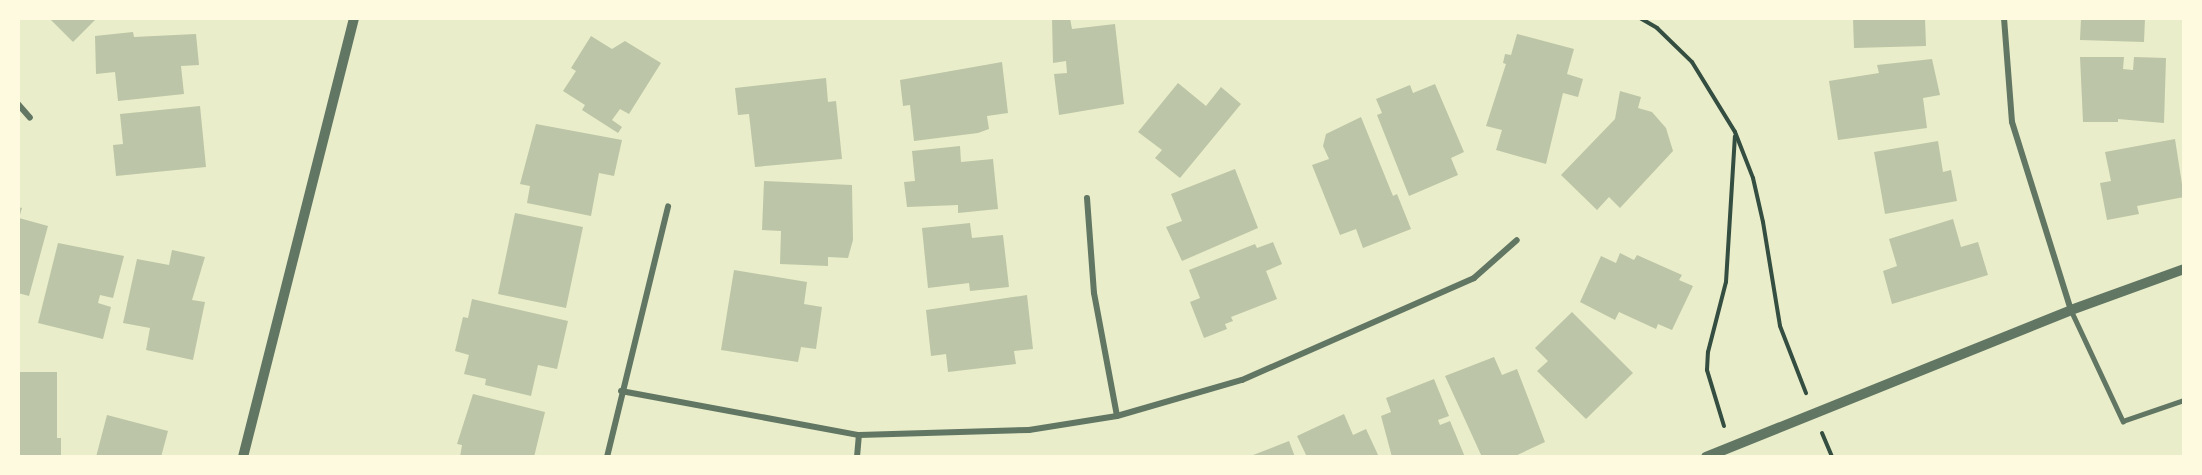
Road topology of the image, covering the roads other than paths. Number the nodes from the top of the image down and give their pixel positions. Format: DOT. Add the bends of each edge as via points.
graph roads {
  1 [pos="354,18"];
  2 [pos="2004,18"];
  3 [pos="18,104"];
  4 [pos="30,118"];
  5 [pos="1087,198"];
  6 [pos="668,206"];
  7 [pos="1517,240"];
  8 [pos="2184,269"];
  9 [pos="2071,310"];
  10 [pos="621,391"];
  11 [pos="2184,400"];
  12 [pos="1117,416"];
  13 [pos="859,435"];
  14 [pos="243,457"];
  15 [pos="607,457"];
  16 [pos="857,457"];
  17 [pos="1706,457"];
  1 -- 14 [label="street"];
  2 -- 9 [label="street" via="2012,122"];
  3 -- 4 [label="street"];
  5 -- 12 [label="street" via="1094,293"];
  6 -- 10 [label="street"];
  7 -- 12 [label="street" via="1474,278 1253,375 1193,397"];
  8 -- 9 [label="street"];
  9 -- 11 [label="lane" via="2122,421"];
  9 -- 17 [label="street"];
  10 -- 13 [label="street"];
  10 -- 15 [label="street"];
  12 -- 13 [label="street" via="1029,430"];
  13 -- 16 [label="street"];
}
